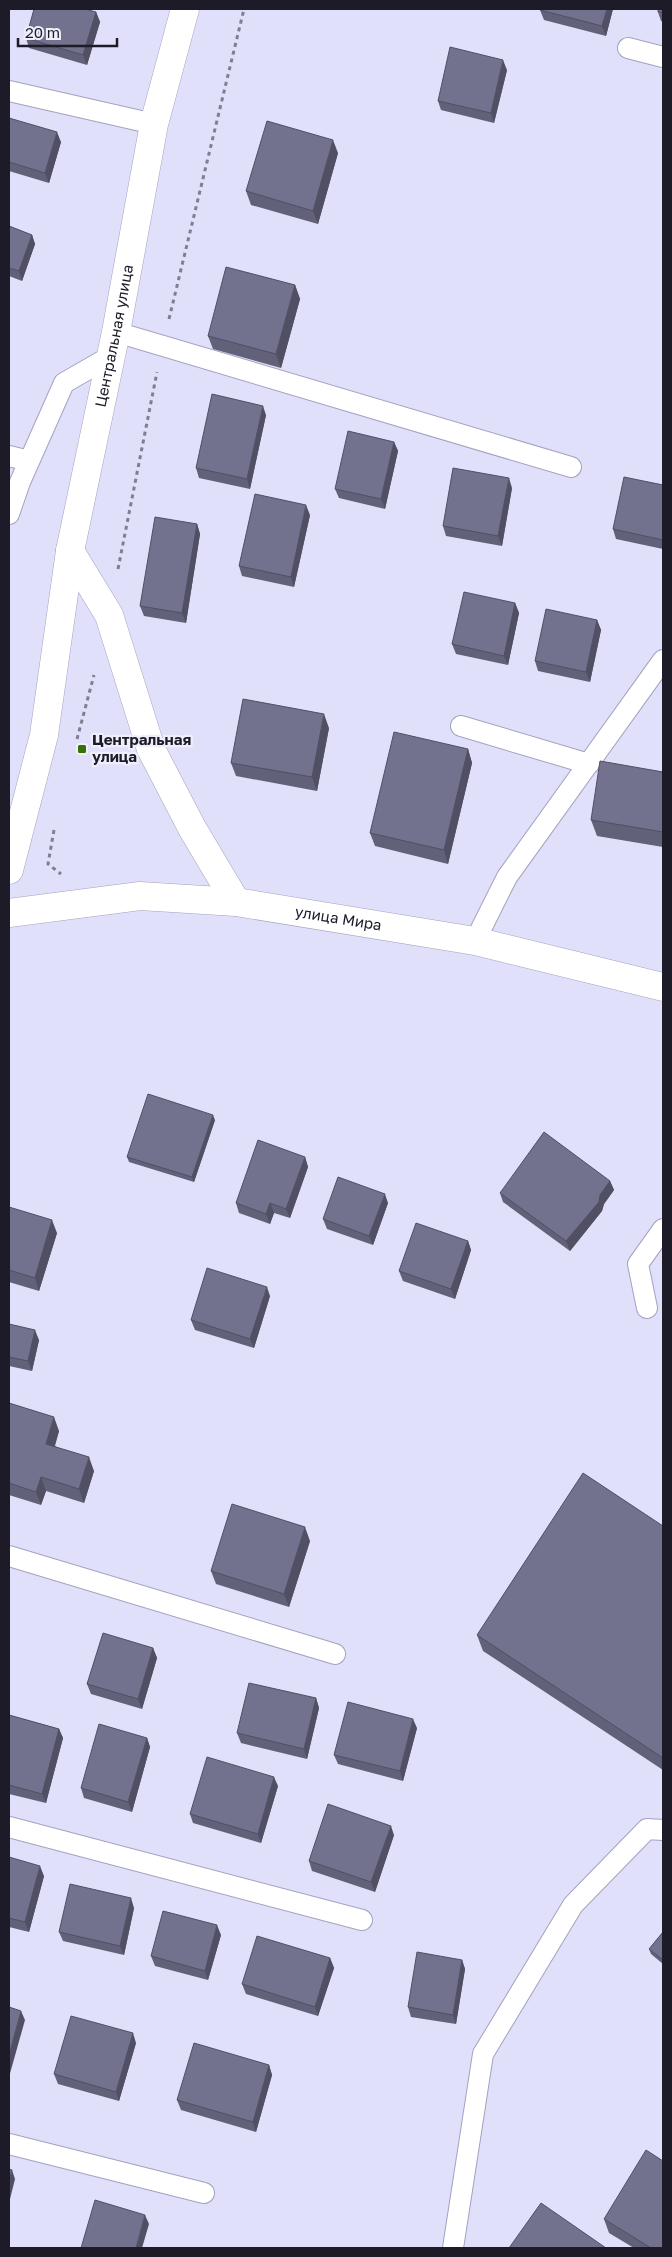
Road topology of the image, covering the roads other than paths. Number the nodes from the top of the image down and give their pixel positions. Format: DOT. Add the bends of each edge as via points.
graph roads {
  1 [pos="185,9"];
  2 [pos="628,48"];
  3 [pos="663,57"];
  4 [pos="9,91"];
  5 [pos="154,124"];
  6 [pos="114,344"];
  7 [pos="9,456"];
  8 [pos="29,461"];
  9 [pos="571,468"];
  10 [pos="9,514"];
  11 [pos="70,551"];
  12 [pos="663,660"];
  13 [pos="461,726"];
  14 [pos="589,764"];
  15 [pos="9,870"];
  16 [pos="236,902"];
  17 [pos="9,912"];
  18 [pos="475,941"];
  19 [pos="663,987"];
  20 [pos="663,1229"];
  21 [pos="647,1308"];
  22 [pos="9,1556"];
  23 [pos="335,1654"];
  24 [pos="9,1827"];
  25 [pos="663,1830"];
  26 [pos="362,1920"];
  27 [pos="9,2144"];
  28 [pos="204,2193"];
  29 [pos="452,2248"];
  1 -- 5 [label="street, Центральная улица"];
  2 -- 3 [label="lane"];
  4 -- 5 [label="lane"];
  5 -- 6 [label="street, Центральная улица"];
  6 -- 8 [label="lane" via="64,383"];
  6 -- 9 [label="lane" via="163,346"];
  6 -- 11 [label="street, Центральная улица"];
  7 -- 8 [label="lane"];
  8 -- 10 [label="lane"];
  11 -- 15 [label="street, Центральная улица" via="44,734"];
  11 -- 16 [label="street" via="109,615 151,749 192,828"];
  12 -- 14 [label="lane"];
  13 -- 14 [label="lane"];
  14 -- 18 [label="lane" via="507,878"];
  16 -- 17 [label="street, улица Мира" via="140,896"];
  16 -- 18 [label="street, улица Мира"];
  18 -- 19 [label="street, улица Мира"];
  20 -- 21 [label="lane" via="638,1264"];
  22 -- 23 [label="lane"];
  24 -- 26 [label="lane"];
  25 -- 29 [label="lane" via="647,1829 573,1906 483,2054"];
  27 -- 28 [label="lane"];
}
